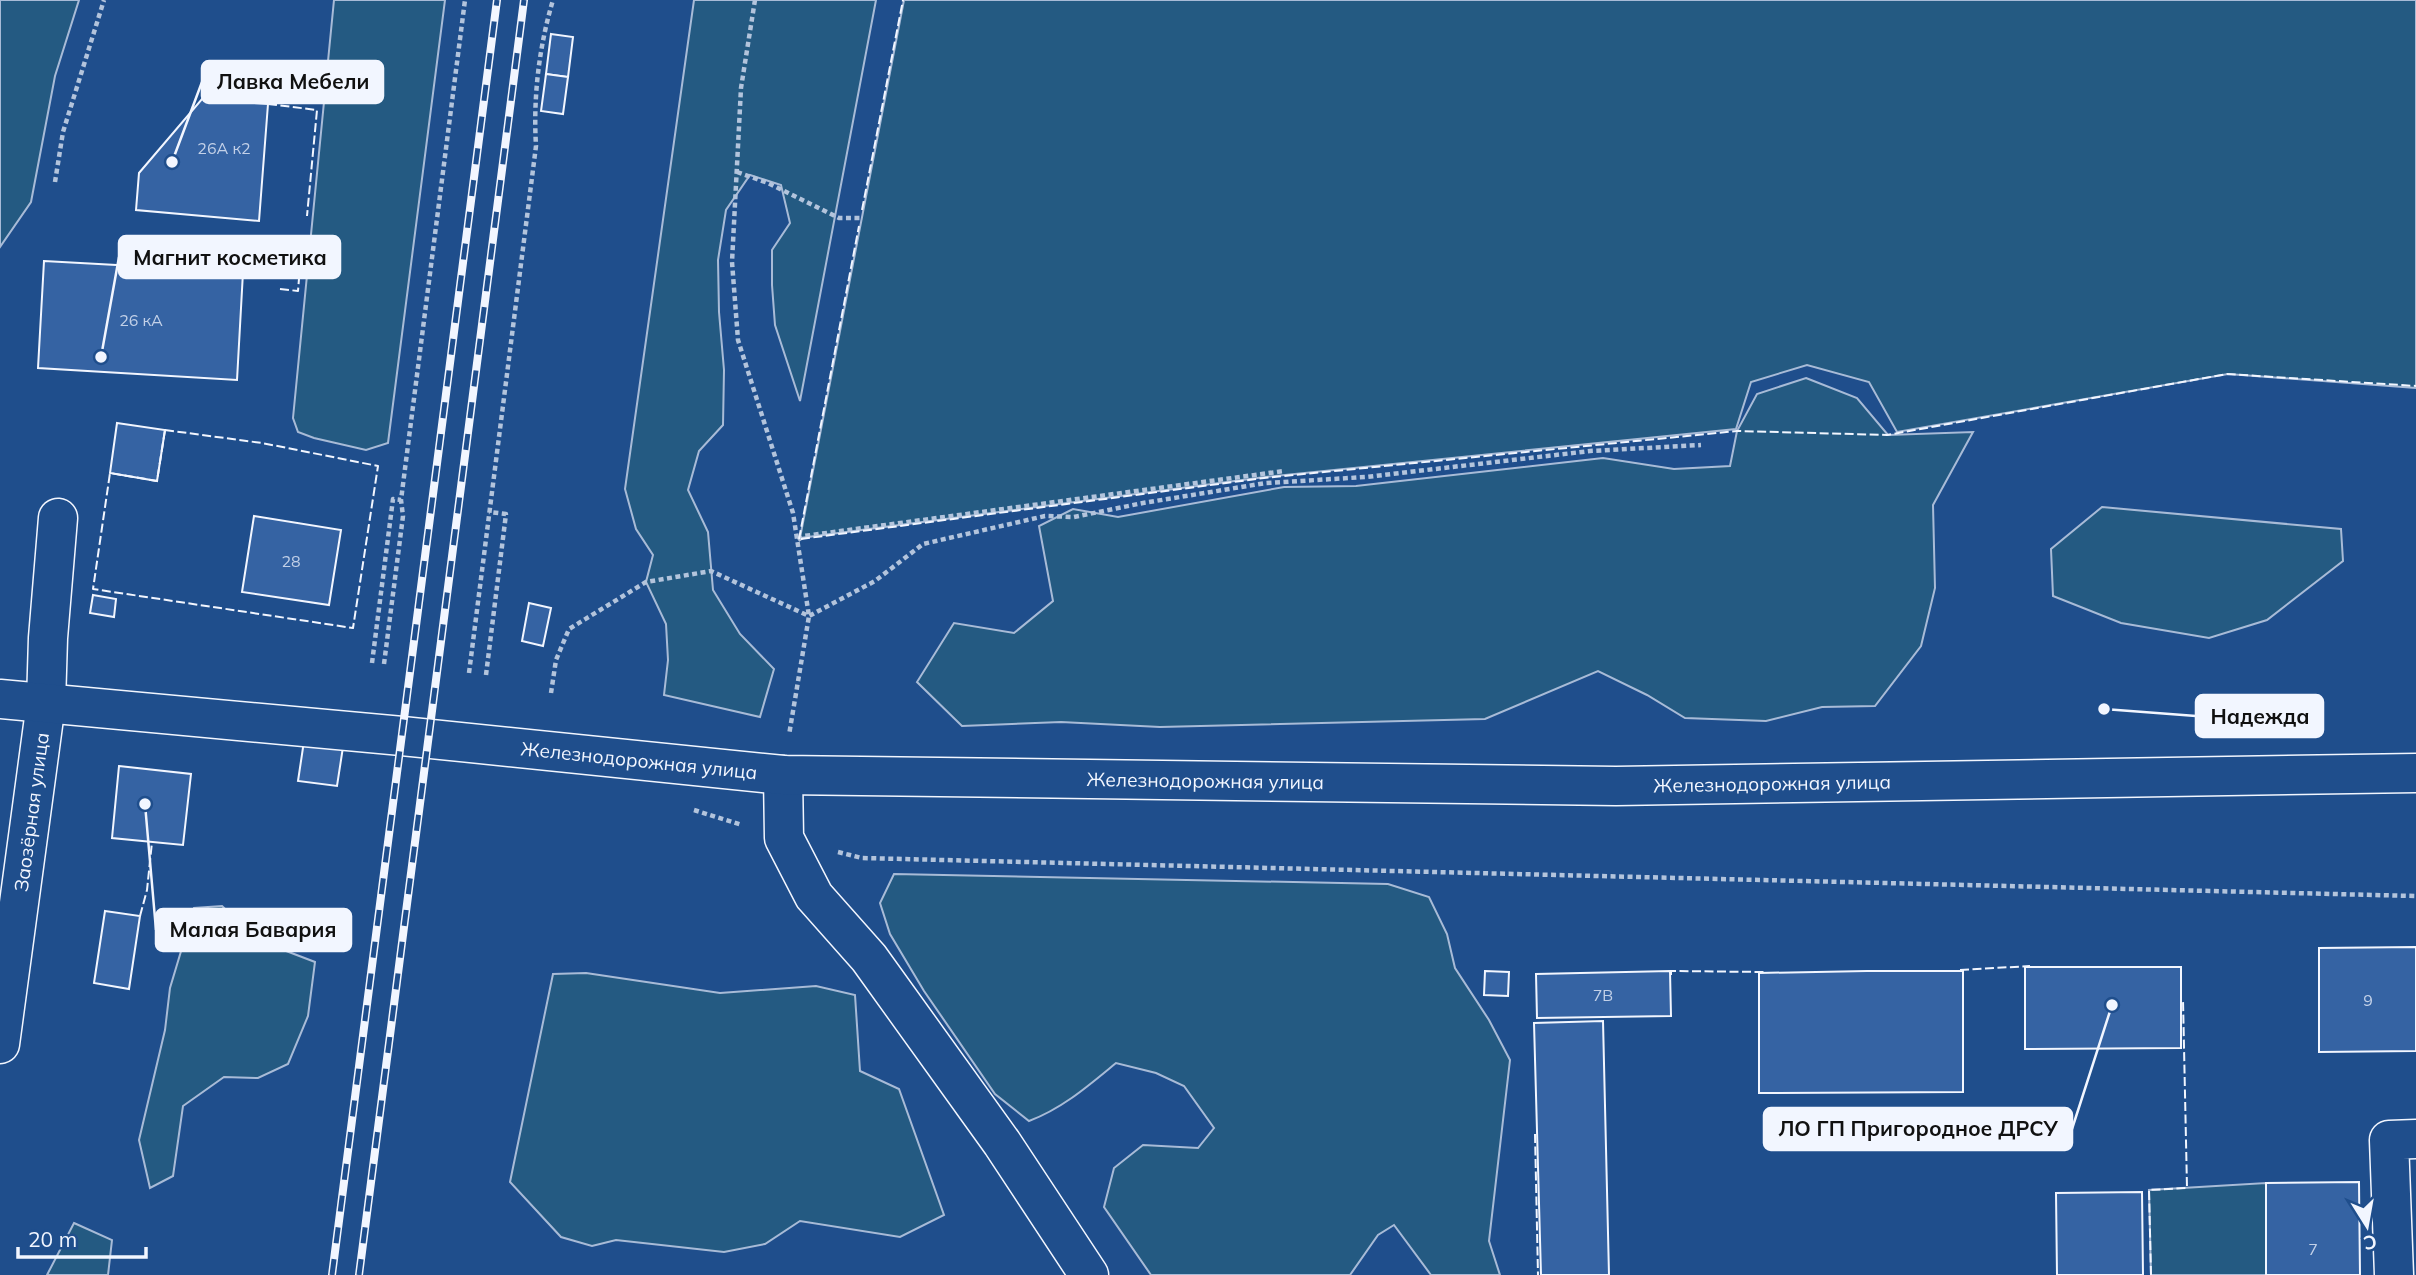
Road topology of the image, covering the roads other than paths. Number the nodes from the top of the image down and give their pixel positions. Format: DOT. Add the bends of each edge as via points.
graph roads {
  1 [pos="58,518"];
  2 [pos="0,699"];
  3 [pos="46,703"];
  4 [pos="2416,773"];
  5 [pos="783,775"];
  6 [pos="0,1044"];
  7 [pos="2416,1139"];
  8 [pos="1089,1275"];
  9 [pos="2394,1275"];
  1 -- 3 [label="main road, Заозёрная улица"];
  2 -- 3 [label="main road, Железнодорожная улица"];
  3 -- 5 [label="main road, Железнодорожная улица"];
  3 -- 6 [label="main road, Заозёрная улица"];
  4 -- 5 [label="main road, Железнодорожная улица" via="1616,786"];
  5 -- 8 [label="main road" via="784,838 814,896 885,980 1002,1143"];
  7 -- 9 [label="main road" via="2389,1140"];
}
